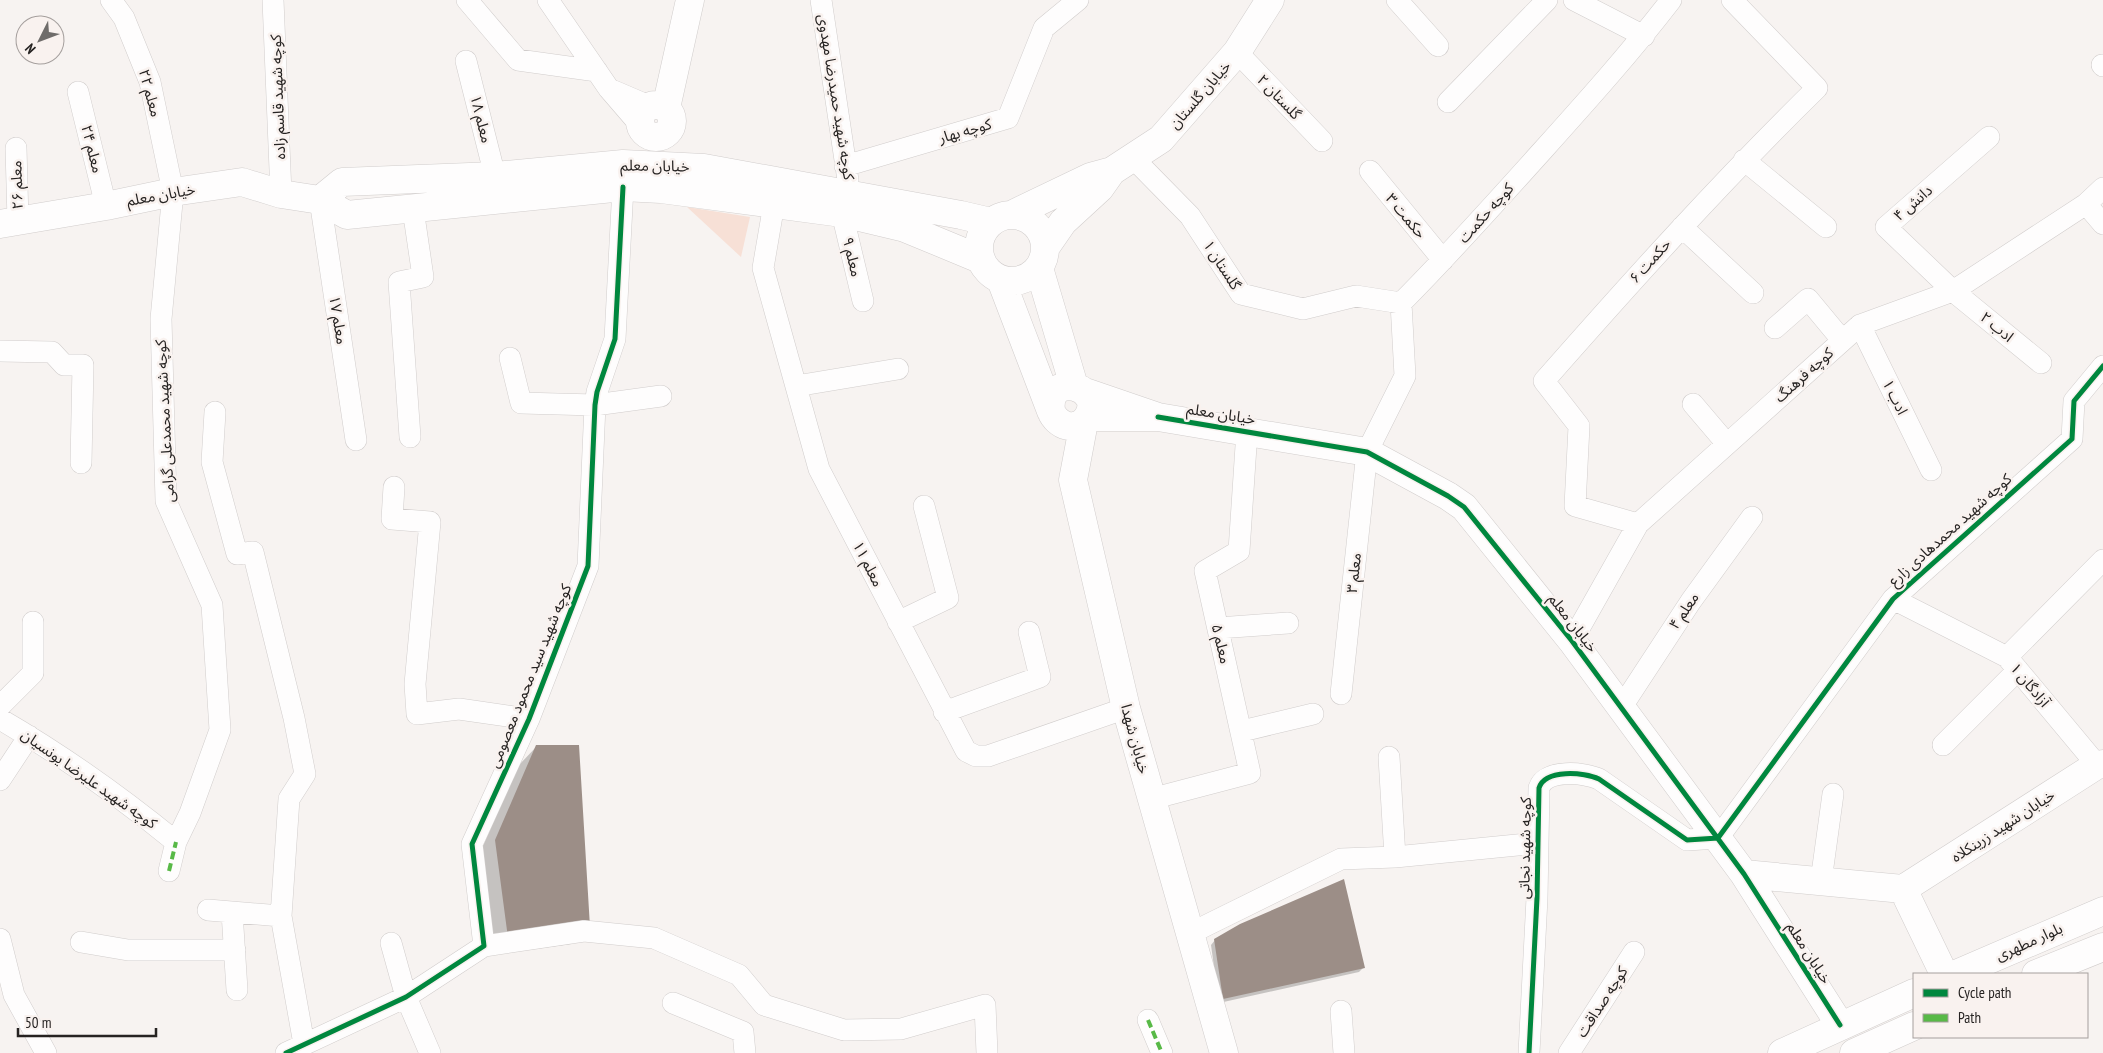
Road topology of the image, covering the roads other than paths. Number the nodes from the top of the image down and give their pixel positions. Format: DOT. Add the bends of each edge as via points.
graph roads {
  1 [pos="111,0"];
  2 [pos="273,0"];
  3 [pos="467,0"];
  4 [pos="548,0"];
  5 [pos="690,0"];
  6 [pos="821,0"];
  7 [pos="1078,0"];
  8 [pos="1270,0"];
  9 [pos="1397,0"];
  10 [pos="1547,0"];
  11 [pos="1574,0"];
  12 [pos="1671,0"];
  13 [pos="1732,0"];
  14 [pos="1644,36"];
  15 [pos="1438,46"];
  16 [pos="1236,52"];
  17 [pos="466,61"];
  18 [pos="597,71"];
  19 [pos="78,92"];
  20 [pos="1448,102"];
  21 [pos="657,116"];
  22 [pos="1989,137"];
  23 [pos="1322,141"];
  24 [pos="16,148"];
  25 [pos="1744,160"];
  26 [pos="1123,165"];
  27 [pos="845,166"];
  28 [pos="704,168"];
  29 [pos="1370,171"];
  30 [pos="623,175"];
  31 [pos="495,176"];
  32 [pos="2103,188"];
  33 [pos="173,192"];
  34 [pos="280,194"];
  35 [pos="320,200"];
  36 [pos="774,204"];
  37 [pos="847,204"];
  38 [pos="2086,204"];
  39 [pos="106,206"];
  40 [pos="413,209"];
  41 [pos="1001,219"];
  42 [pos="5,223"];
  43 [pos="2103,224"];
  44 [pos="1682,227"];
  45 [pos="1826,228"];
  46 [pos="1042,258"];
  47 [pos="980,259"];
  48 [pos="1443,260"];
  49 [pos="1001,280"];
  50 [pos="1953,291"];
  51 [pos="1753,293"];
  52 [pos="862,300"];
  53 [pos="1401,303"];
  54 [pos="1860,325"];
  55 [pos="1774,328"];
  56 [pos="1842,340"];
  57 [pos="0,352"];
  58 [pos="510,358"];
  59 [pos="2041,363"];
  60 [pos="2103,366"];
  61 [pos="898,369"];
  62 [pos="796,386"];
  63 [pos="661,396"];
  64 [pos="1083,404"];
  65 [pos="1693,404"];
  66 [pos="595,405"];
  67 [pos="215,412"];
  68 [pos="1247,431"];
  69 [pos="410,437"];
  70 [pos="356,440"];
  71 [pos="1727,444"];
  72 [pos="1367,452"];
  73 [pos="81,463"];
  74 [pos="1931,470"];
  75 [pos="394,487"];
  76 [pos="924,506"];
  77 [pos="1752,517"];
  78 [pos="1638,524"];
  79 [pos="2103,560"];
  80 [pos="1893,599"];
  81 [pos="33,622"];
  82 [pos="898,622"];
  83 [pos="1288,623"];
  84 [pos="1218,628"];
  85 [pos="1029,632"];
  86 [pos="1572,641"];
  87 [pos="2012,664"];
  88 [pos="1341,694"];
  89 [pos="0,706"];
  90 [pos="1126,708"];
  91 [pos="1621,708"];
  92 [pos="944,712"];
  93 [pos="1313,714"];
  94 [pos="0,719"];
  95 [pos="529,719"];
  96 [pos="1242,731"];
  97 [pos="29,736"];
  98 [pos="1943,745"];
  99 [pos="1389,758"];
  100 [pos="2100,764"];
  101 [pos="0,780"];
  102 [pos="1834,794"];
  103 [pos="1152,799"];
  104 [pos="1718,838"];
  105 [pos="176,842"];
  106 [pos="1537,843"];
  107 [pos="1395,857"];
  108 [pos="169,871"];
  109 [pos="1744,874"];
  110 [pos="1821,882"];
  111 [pos="1903,889"];
  112 [pos="208,910"];
  113 [pos="2103,910"];
  114 [pos="232,912"];
  115 [pos="282,916"];
  116 [pos="1189,934"];
  117 [pos="0,939"];
  118 [pos="81,942"];
  119 [pos="390,943"];
  120 [pos="484,946"];
  121 [pos="2103,947"];
  122 [pos="235,950"];
  123 [pos="1634,952"];
  124 [pos="2077,957"];
  125 [pos="2103,967"];
  126 [pos="1944,973"];
  127 [pos="1958,973"];
  128 [pos="2038,973"];
  129 [pos="237,990"];
  130 [pos="1913,993"];
  131 [pos="406,997"];
  132 [pos="673,1003"];
  133 [pos="1341,1012"];
  134 [pos="1148,1020"];
  135 [pos="1840,1025"];
  136 [pos="1913,1026"];
  137 [pos="295,1048"];
  138 [pos="46,1053"];
  139 [pos="430,1053"];
  140 [pos="745,1053"];
  141 [pos="987,1053"];
  142 [pos="1162,1053"];
  143 [pos="1224,1053"];
  144 [pos="1344,1053"];
  145 [pos="1529,1053"];
  146 [pos="1569,1053"];
  147 [pos="1782,1053"];
  148 [pos="1854,1053"];
  1 -- 33 [label="street, معلم ۲۲" via="124,18 150,82"];
  2 -- 34 [label="street, کوچه شهید قاسم زاده"];
  3 -- 18 [label="street" via="518,60"];
  4 -- 18 [label="street"];
  5 -- 21 [label="main road"];
  6 -- 27 [label="street, کوچه شهید حمیدرضا مهدوی"];
  7 -- 27 [label="street, کوچه بهار" via="1044,28 1008,118"];
  8 -- 16 [label="main road, خیابان گلستان"];
  9 -- 15 [label="street"];
  10 -- 20 [label="street"];
  11 -- 14 [label="street"];
  12 -- 14 [label="street, کوچه حکمت"];
  13 -- 25 [label="street, حکمت ۶" via="1817,88"];
  14 -- 48 [label="street, کوچه حکمت"];
  16 -- 23 [label="street, گلستان ۲"];
  16 -- 26 [label="main road, خیابان گلستان" via="1161,140"];
  17 -- 31 [label="street, معلم ۱۸"];
  18 -- 21 [label="street" via="609,89"];
  19 -- 39 [label="street, معلم ۲۴"];
  21 -- 28 [label="main road"];
  21 -- 30 [label="main road"];
  22 -- 50 [label="street, دانش ۴" via="1886,227"];
  24 -- 42 [label="street, معلم ۲۶"];
  25 -- 44 [label="street, حکمت ۶"];
  25 -- 45 [label="street"];
  26 -- 41 [label="main road"];
  26 -- 46 [label="main road" via="1063,222"];
  26 -- 53 [label="street, گلستان ۱" via="1190,216 1241,294 1303,309 1356,296"];
  27 -- 37 [label="street, کوچه شهید حمیدرضا مهدوی"];
  28 -- 30 [label="main road, خیابان معلم"];
  28 -- 37 [label="main road, خیابان معلم"];
  29 -- 48 [label="street, حکمت ۳"];
  30 -- 31 [label="main road, خیابان معلم"];
  30 -- 36 [label="main road, خیابان معلم" via="661,189"];
  30 -- 40 [label="main road, خیابان معلم"];
  30 -- 66 [label="street, کوچه شهید سید محمود معصومی" via="615,339"];
  31 -- 35 [label="main road, خیابان معلم" via="342,182"];
  32 -- 38 [label="street, کوچه فرهنگ"];
  33 -- 34 [label="main road, خیابان معلم" via="242,182"];
  33 -- 39 [label="main road, خیابان معلم"];
  33 -- 105 [label="street, کوچه شهید محمدعلی گرامی" via="161,319 166,501 212,605 220,730"];
  34 -- 35 [label="main road, خیابان معلم"];
  35 -- 40 [label="main road, خیابان معلم" via="347,215"];
  35 -- 70 [label="street, معلم ۱۷"];
  36 -- 37 [label="main road, خیابان معلم"];
  36 -- 62 [label="street, معلم ۱۱" via="763,268"];
  37 -- 41 [label="main road, خیابان معلم"];
  37 -- 47 [label="main road, خیابان معلم"];
  37 -- 52 [label="street, معلم ۹"];
  38 -- 43 [label="street"];
  38 -- 50 [label="street, کوچه فرهنگ"];
  39 -- 42 [label="main road, خیابان معلم"];
  40 -- 69 [label="street" via="424,277 399,282"];
  41 -- 46 [label="main road" via="1021,216 1031,221 1044,237"];
  41 -- 47 [label="main road" via="984,229 978,249"];
  44 -- 51 [label="street"];
  44 -- 78 [label="street, حکمت ۶" via="1544,381 1579,426 1576,506"];
  46 -- 49 [label="main road" via="1034,274 1018,281"];
  46 -- 64 [label="main road"];
  47 -- 49 [label="main road" via="985,268"];
  48 -- 53 [label="street, کوچه حکمت"];
  49 -- 64 [label="main road, خیابان معلم" via="1058,422 1064,426 1078,425"];
  50 -- 54 [label="street, کوچه فرهنگ"];
  50 -- 59 [label="street, ادب ۲"];
  53 -- 72 [label="street" via="1405,376"];
  54 -- 56 [label="street, کوچه فرهنگ"];
  54 -- 74 [label="street, ادب ۱"];
  55 -- 56 [label="street" via="1808,299"];
  56 -- 71 [label="street, کوچه فرهنگ"];
  57 -- 73 [label="street" via="52,352 64,365 83,365"];
  58 -- 66 [label="street" via="521,403"];
  60 -- 80 [label="street, کوچه شهید محمدهادی زارع" via="2074,401 2072,439"];
  61 -- 62 [label="street"];
  62 -- 82 [label="street, معلم ۱۱" via="820,469"];
  63 -- 66 [label="street"];
  64 -- 68 [label="main road, خیابان معلم"];
  64 -- 90 [label="main road, خیابان شهدا" via="1073,480"];
  65 -- 71 [label="street"];
  66 -- 95 [label="street, کوچه شهید سید محمود معصومی" via="588,566"];
  67 -- 115 [label="street" via="212,462 237,554 252,552 305,774 289,799"];
  68 -- 72 [label="main road, خیابان معلم"];
  68 -- 84 [label="street, معلم ۵" via="1239,551 1205,571"];
  71 -- 78 [label="street, کوچه فرهنگ"];
  72 -- 86 [label="main road, خیابان معلم" via="1464,508"];
  72 -- 88 [label="street, معلم ۳"];
  75 -- 95 [label="street" via="392,520 430,522 415,684 417,714 458,709"];
  76 -- 82 [label="street" via="948,598"];
  77 -- 91 [label="street, معلم ۴" via="1691,601"];
  78 -- 86 [label="street, کوچه فرهنگ"];
  79 -- 87 [label="street"];
  80 -- 87 [label="street, آزادگان ۱"];
  80 -- 104 [label="street, کوچه شهید محمدهادی زارع"];
  81 -- 89 [label="street" via="33,673"];
  82 -- 92 [label="street, معلم ۱۱"];
  83 -- 84 [label="street"];
  84 -- 96 [label="street, معلم ۵"];
  85 -- 92 [label="street" via="1040,677"];
  86 -- 91 [label="main road, خیابان معلم"];
  87 -- 98 [label="street"];
  87 -- 100 [label="street, آزادگان ۱"];
  90 -- 92 [label="street, معلم ۱۱" via="988,756 976,756 966,751"];
  90 -- 103 [label="main road, خیابان شهدا"];
  91 -- 104 [label="main road, خیابان معلم"];
  93 -- 96 [label="street"];
  94 -- 97 [label="street, کوچه شهید علیرضا یونسیان"];
  95 -- 120 [label="street, کوچه شهید سید محمود معصومی" via="472,844"];
  96 -- 103 [label="street, معلم ۵" via="1250,773"];
  97 -- 101 [label="street"];
  97 -- 105 [label="street, کوچه شهید علیرضا یونسیان" via="136,809"];
  99 -- 107 [label="street"];
  100 -- 111 [label="main road, خیابان شهید زرینکلاه"];
  102 -- 110 [label="street"];
  103 -- 116 [label="main road, خیابان شهدا"];
  104 -- 106 [label="street, کوچه شهید نجاتی" via="1687,840 1599,779 1589,774 1572,773 1549,777 1540,785"];
  104 -- 109 [label="main road, خیابان معلم"];
  105 -- 108 [label="street, کوچه شهید محمدعلی گرامی"];
  106 -- 107 [label="street"];
  106 -- 145 [label="street, کوچه شهید نجاتی"];
  107 -- 116 [label="street" via="1341,859"];
  109 -- 110 [label="main road"];
  109 -- 135 [label="main road, خیابان معلم"];
  110 -- 111 [label="main road"];
  111 -- 126 [label="main road"];
  112 -- 114 [label="street"];
  113 -- 127 [label="main road, بلوار مطهری"];
  114 -- 115 [label="street"];
  114 -- 122 [label="street"];
  115 -- 137 [label="street"];
  116 -- 143 [label="main road, خیابان شهدا"];
  117 -- 138 [label="street" via="14,995"];
  118 -- 122 [label="street" via="128,950"];
  119 -- 131 [label="street"];
  120 -- 131 [label="street"];
  120 -- 141 [label="street" via="584,931 654,938 739,975 764,1005 844,1030 901,1029 985,1004"];
  121 -- 124 [label="main road"];
  122 -- 129 [label="street"];
  123 -- 146 [label="street, کوچه صداقت"];
  124 -- 125 [label="main road"];
  124 -- 128 [label="main road"];
  130 -- 135 [label="main road"];
  131 -- 137 [label="street"];
  131 -- 139 [label="street"];
  132 -- 140 [label="street" via="743,1032"];
  133 -- 144 [label="street"];
  134 -- 142 [label="street"];
  135 -- 147 [label="main road"];
  136 -- 148 [label="main road"];
}
